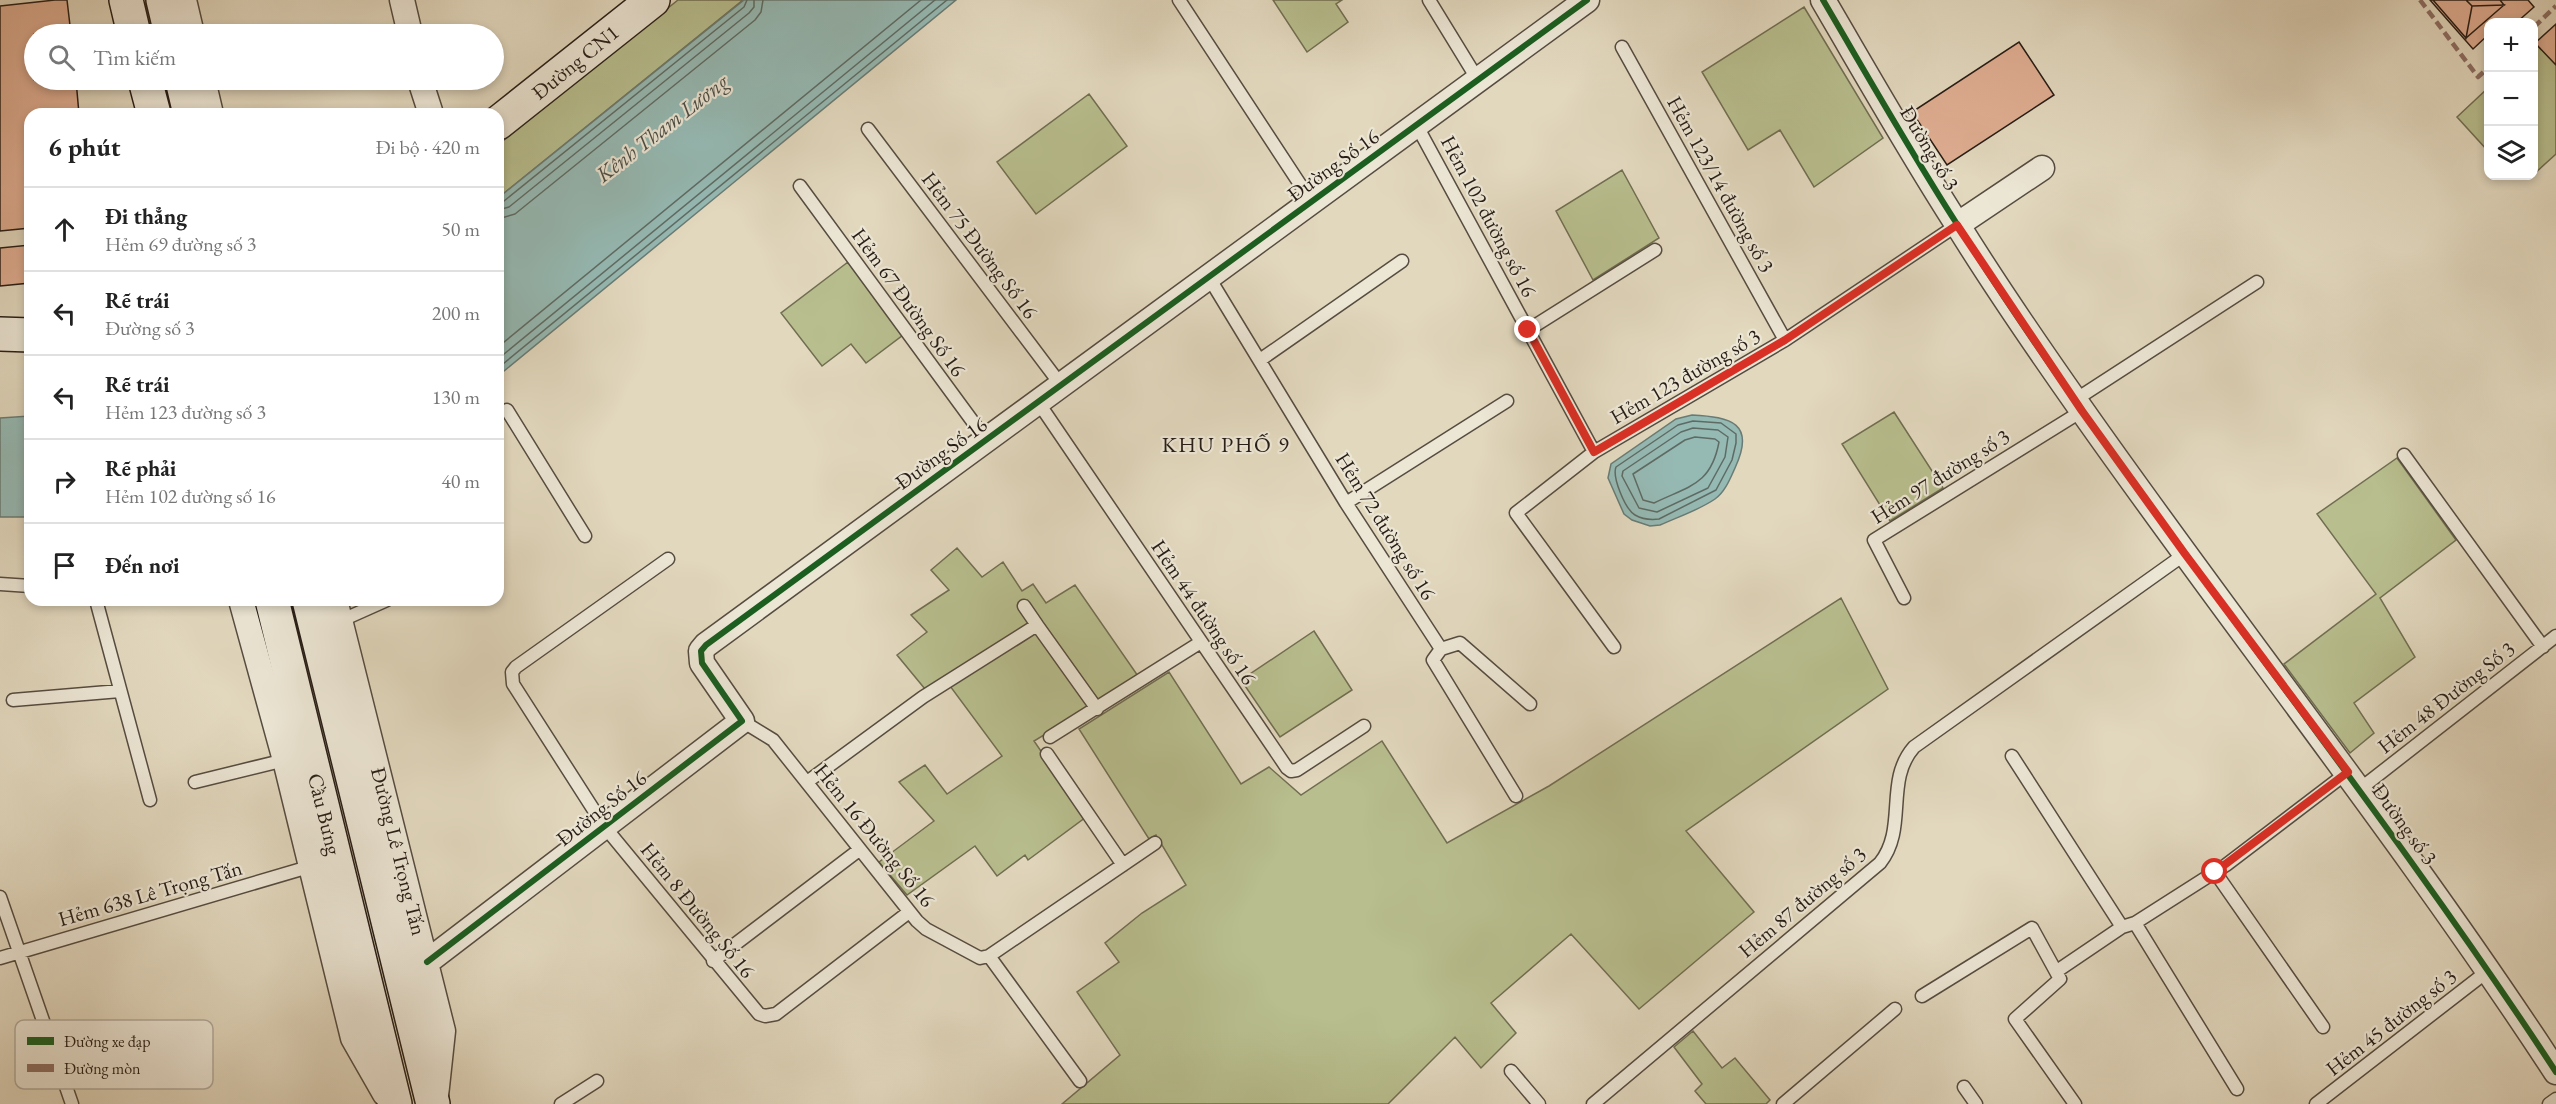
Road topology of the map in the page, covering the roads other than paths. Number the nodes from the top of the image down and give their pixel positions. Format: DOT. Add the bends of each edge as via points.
graph roads {
  1 [pos="126,0"];
  2 [pos="163,0"];
  3 [pos="184,0"];
  4 [pos="402,0"];
  5 [pos="653,0"];
  6 [pos="1179,0"];
  7 [pos="1429,0"];
  8 [pos="1587,0"];
  9 [pos="1823,0"];
  10 [pos="132,24"];
  11 [pos="169,24"];
  12 [pos="190,24"];
  13 [pos="408,24"];
  14 [pos="1622,47"];
  15 [pos="1478,80"];
  16 [pos="148,90"];
  17 [pos="184,90"];
  18 [pos="205,90"];
  19 [pos="423,90"];
  20 [pos="152,108"];
  21 [pos="189,108"];
  22 [pos="210,108"];
  23 [pos="429,108"];
  24 [pos="504,118"];
  25 [pos="1417,126"];
  26 [pos="868,129"];
  27 [pos="2042,168"];
  28 [pos="800,186"];
  29 [pos="1311,201"];
  30 [pos="1957,225"];
  31 [pos="1655,250"];
  32 [pos="1402,261"];
  33 [pos="1208,276"];
  34 [pos="2257,282"];
  35 [pos="1528,330"];
  36 [pos="0,334"];
  37 [pos="24,335"];
  38 [pos="1785,340"];
  39 [pos="1260,360"];
  40 [pos="1061,385"];
  41 [pos="1507,401"];
  42 [pos="1038,402"];
  43 [pos="2079,406"];
  44 [pos="507,410"];
  45 [pos="987,441"];
  46 [pos="1594,452"];
  47 [pos="2404,455"];
  48 [pos="1347,503"];
  49 [pos="585,536"];
  50 [pos="2185,554"];
  51 [pos="668,559"];
  52 [pos="0,584"];
  53 [pos="24,586"];
  54 [pos="1904,598"];
  55 [pos="98,606"];
  56 [pos="243,606"];
  57 [pos="274,606"];
  58 [pos="310,606"];
  59 [pos="360,606"];
  60 [pos="1024,606"];
  61 [pos="338,611"];
  62 [pos="1037,625"];
  63 [pos="2556,636"];
  64 [pos="1201,642"];
  65 [pos="2543,646"];
  66 [pos="1614,647"];
  67 [pos="1441,649"];
  68 [pos="120,691"];
  69 [pos="13,700"];
  70 [pos="1530,704"];
  71 [pos="1097,709"];
  72 [pos="742,721"];
  73 [pos="1364,726"];
  74 [pos="1050,737"];
  75 [pos="1047,754"];
  76 [pos="2012,756"];
  77 [pos="285,760"];
  78 [pos="2354,780"];
  79 [pos="195,782"];
  80 [pos="807,782"];
  81 [pos="1516,796"];
  82 [pos="150,800"];
  83 [pos="604,826"];
  84 [pos="1155,843"];
  85 [pos="859,850"];
  86 [pos="1123,865"];
  87 [pos="312,866"];
  88 [pos="2215,872"];
  89 [pos="0,897"];
  90 [pos="909,912"];
  91 [pos="2128,925"];
  92 [pos="20,952"];
  93 [pos="989,956"];
  94 [pos="0,958"];
  95 [pos="713,961"];
  96 [pos="427,962"];
  97 [pos="2489,970"];
  98 [pos="2057,971"];
  99 [pos="1922,996"];
  100 [pos="1894,1009"];
  101 [pos="43,1020"];
  102 [pos="2323,1027"];
  103 [pos="2555,1069"];
  104 [pos="1511,1071"];
  105 [pos="597,1081"];
  106 [pos="1080,1081"];
  107 [pos="1964,1087"];
  108 [pos="67,1089"];
  109 [pos="2237,1089"];
  110 [pos="2556,1099"];
  111 [pos="1784,1103"];
  112 [pos="72,1104"];
  113 [pos="390,1104"];
  114 [pos="395,1104"];
  115 [pos="434,1104"];
  116 [pos="561,1104"];
  117 [pos="1539,1104"];
  118 [pos="1593,1104"];
  119 [pos="1976,1104"];
  120 [pos="2075,1104"];
  121 [pos="2316,1104"];
  122 [pos="2549,1104"];
  1 -- 10 [label="main road"];
  2 -- 11 [label="main road"];
  3 -- 12 [label="street"];
  4 -- 13 [label="street"];
  5 -- 24 [label="main road, Đường CN1"];
  6 -- 29 [label="lane"];
  7 -- 15 [label="lane"];
  8 -- 15 [label="street, Đường Số 16"];
  9 -- 30 [label="street, Đường số 3"];
  14 -- 38 [label="lane, Hẻm 123/14 đường số 3"];
  15 -- 25 [label="street, Đường Số 16"];
  16 -- 20 [label="main road"];
  17 -- 21 [label="main road"];
  18 -- 22 [label="street"];
  19 -- 23 [label="street"];
  25 -- 29 [label="street, Đường Số 16"];
  25 -- 35 [label="lane, Hẻm 102 đường số 16"];
  26 -- 40 [label="lane, Hẻm 75 Đường Số 16"];
  27 -- 30 [label="street"];
  28 -- 45 [label="lane, Hẻm 67 Đường Số 16"];
  29 -- 33 [label="street, Đường Số 16"];
  30 -- 38 [label="lane, Hẻm 123 đường số 3"];
  30 -- 43 [label="street, Đường số 3"];
  31 -- 35 [label="lane"];
  32 -- 39 [label="lane"];
  33 -- 39 [label="lane, Hẻm 72 đường số 16"];
  33 -- 40 [label="street, Đường Số 16"];
  34 -- 43 [label="lane"];
  35 -- 46 [label="lane, Hẻm 102 đường số 16"];
  36 -- 37 [label="main road"];
  38 -- 46 [label="lane, Hẻm 123 đường số 3"];
  39 -- 48 [label="lane, Hẻm 72 đường số 16"];
  40 -- 42 [label="street, Đường Số 16"];
  41 -- 48 [label="lane"];
  42 -- 45 [label="street, Đường Số 16"];
  42 -- 64 [label="lane, Hẻm 44 đường số 16"];
  43 -- 50 [label="street, Đường số 3"];
  43 -- 54 [label="lane, Hẻm 97 đường số 3" via="1874,540"];
  44 -- 49 [label="lane"];
  45 -- 72 [label="street, Đường Số 16" via="705,645 702,663"];
  46 -- 66 [label="lane, Hẻm 123 đường số 3" via="1515,513"];
  47 -- 65 [label="lane"];
  48 -- 67 [label="lane, Hẻm 72 đường số 16"];
  50 -- 78 [label="street, Đường số 3"];
  50 -- 118 [label="lane, Hẻm 87 đường số 3" via="1914,747 1897,780 1893,838 1880,862"];
  51 -- 83 [label="lane, Hẻm 8 Đường Số 16" via="513,672 513,684"];
  52 -- 53 [label="lane"];
  55 -- 68 [label="lane"];
  56 -- 77 [label="street"];
  57 -- 114 [label="main road, Cầu Bưng"];
  58 -- 115 [label="main road, Cầu Bưng"];
  59 -- 61 [label="lane"];
  60 -- 62 [label="lane"];
  61 -- 96 [label="street, Đường Lê Trọng Tấn"];
  62 -- 71 [label="lane"];
  62 -- 80 [label="lane" via="923,697"];
  63 -- 65 [label="lane, Hẻm 48 Đường Số 3"];
  64 -- 71 [label="lane"];
  64 -- 73 [label="lane, Hẻm 44 đường số 16" via="1291,771 1297,771"];
  65 -- 78 [label="lane, Hẻm 48 Đường Số 3"];
  67 -- 70 [label="lane" via="1460,643"];
  67 -- 81 [label="lane" via="1433,660"];
  68 -- 69 [label="lane"];
  68 -- 82 [label="lane"];
  71 -- 74 [label="lane"];
  72 -- 80 [label="lane, Hẻm 16 Đường Số 16" via="770,738"];
  72 -- 83 [label="street, Đường Số 16"];
  75 -- 86 [label="lane"];
  76 -- 91 [label="lane"];
  77 -- 79 [label="lane"];
  77 -- 87 [label="street"];
  78 -- 88 [label="lane, Hẻm 48 Đường Số 3"];
  78 -- 97 [label="street, Đường số 3"];
  80 -- 85 [label="lane, Hẻm 16 Đường Số 16"];
  83 -- 95 [label="lane, Hẻm 8 Đường Số 16"];
  83 -- 96 [label="street, Đường Số 16"];
  84 -- 86 [label="lane"];
  85 -- 90 [label="lane, Hẻm 16 Đường Số 16"];
  85 -- 95 [label="lane"];
  86 -- 93 [label="lane"];
  87 -- 92 [label="lane, Hẻm 638 Lê Trọng Tấn"];
  87 -- 113 [label="street" via="353,1038"];
  88 -- 91 [label="lane, Hẻm 48 Đường Số 3"];
  88 -- 102 [label="lane"];
  89 -- 92 [label="lane"];
  90 -- 93 [label="lane, Hẻm 16 Đường Số 16" via="927,928 978,957"];
  90 -- 95 [label="lane, Hẻm 8 Đường Số 16" via="776,1014 759,1014"];
  91 -- 98 [label="lane, Hẻm 48 Đường Số 3"];
  91 -- 109 [label="lane"];
  92 -- 94 [label="lane, Hẻm 638 Lê Trọng Tấn"];
  92 -- 101 [label="lane"];
  93 -- 106 [label="lane"];
  96 -- 115 [label="street, Đường Lê Trọng Tấn" via="443,1031"];
  97 -- 103 [label="street, Đường số 3"];
  97 -- 121 [label="lane, Hẻm 45 đường số 3"];
  98 -- 99 [label="lane" via="2032,928"];
  98 -- 120 [label="lane" via="2060,979 2015,1019"];
  100 -- 111 [label="lane"];
  104 -- 117 [label="lane"];
  105 -- 116 [label="lane"];
  107 -- 119 [label="lane"];
  108 -- 112 [label="lane"];
  110 -- 122 [label="lane"];
}
